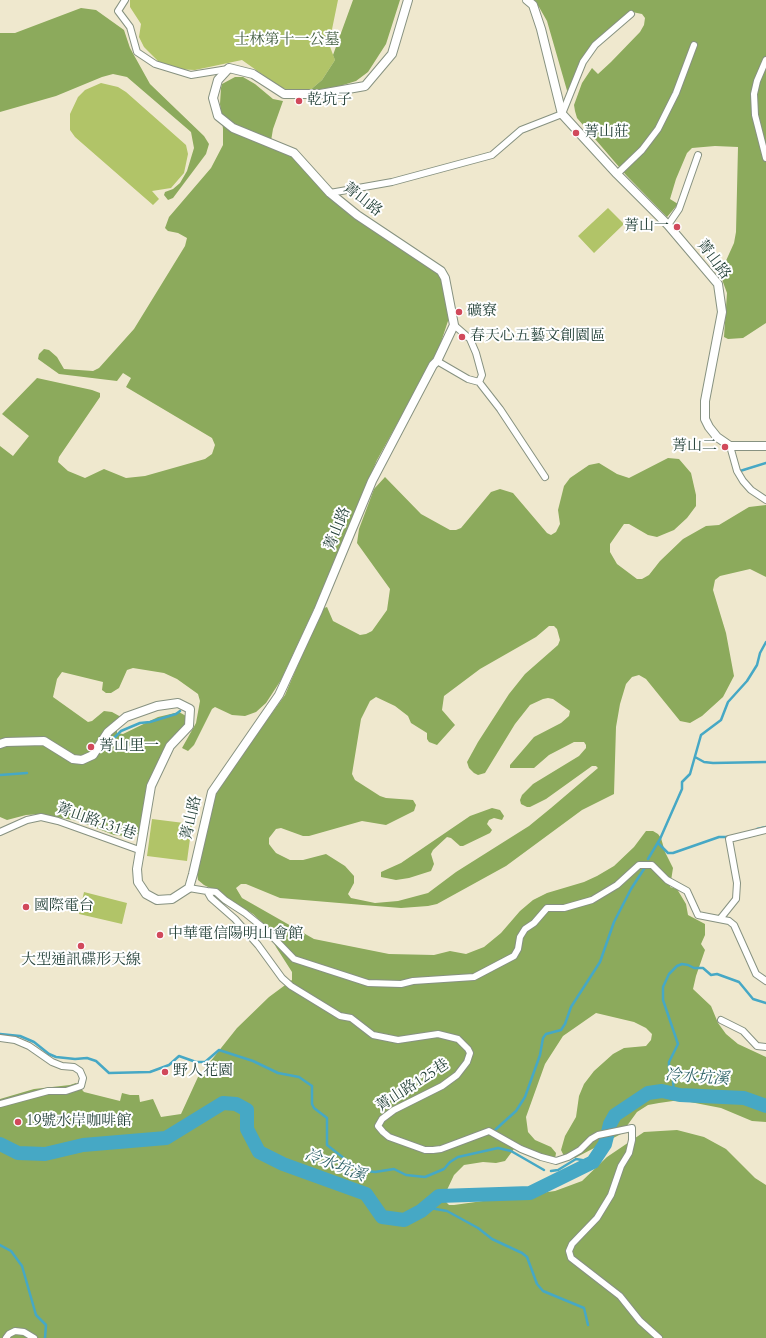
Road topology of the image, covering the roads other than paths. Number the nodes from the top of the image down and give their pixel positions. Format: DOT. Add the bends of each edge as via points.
graph roads {
  1 [pos="125,0"];
  2 [pos="408,0"];
  3 [pos="526,0"];
  4 [pos="631,14"];
  5 [pos="694,45"];
  6 [pos="766,60"];
  7 [pos="229,68"];
  8 [pos="562,114"];
  9 [pos="698,155"];
  10 [pos="766,158"];
  11 [pos="616,174"];
  12 [pos="330,193"];
  13 [pos="668,225"];
  14 [pos="454,326"];
  15 [pos="437,361"];
  16 [pos="479,382"];
  17 [pos="730,446"];
  18 [pos="766,446"];
  19 [pos="545,477"];
  20 [pos="766,500"];
  21 [pos="0,744"];
  22 [pos="766,830"];
  23 [pos="0,832"];
  24 [pos="140,850"];
  25 [pos="189,888"];
  26 [pos="207,891"];
  27 [pos="720,919"];
  28 [pos="766,980"];
  29 [pos="720,1020"];
  30 [pos="0,1038"];
  31 [pos="766,1047"];
  32 [pos="0,1104"];
  33 [pos="6,1338"];
  34 [pos="34,1338"];
  35 [pos="660,1338"];
  1 -- 7 [label="street" via="118,11 130,27 137,52 155,64 191,75"];
  2 -- 7 [label="street" via="392,54 365,86 320,94 284,94 253,74"];
  3 -- 8 [label="street" via="533,5 541,29"];
  4 -- 8 [label="street" via="595,45 583,62"];
  5 -- 11 [label="street" via="676,93 658,129 642,150"];
  6 -- 10 [label="street" via="754,94 755,115"];
  7 -- 12 [label="street, 菁山路" via="218,80 213,98 218,116 233,128 294,153"];
  8 -- 11 [label="street, 菁山路"];
  8 -- 12 [label="street" via="521,130 492,155 392,182"];
  9 -- 13 [label="street" via="679,209"];
  11 -- 13 [label="street, 菁山路"];
  12 -- 14 [label="street, 菁山路" via="382,233 441,270 445,278"];
  13 -- 17 [label="street, 菁山路" via="718,284 722,312 705,401 705,419 717,437"];
  14 -- 15 [label="street, 菁山路"];
  14 -- 16 [label="street" via="470,339 482,375"];
  15 -- 16 [label="street" via="468,379"];
  15 -- 25 [label="street, 菁山路" via="372,481 318,611 279,696 212,792"];
  16 -- 19 [label="street"];
  17 -- 18 [label="street"];
  17 -- 20 [label="street" via="737,471 743,481"];
  21 -- 24 [label="street" via="44,741 73,759 82,760 93,755 108,732 126,717 178,702 190,709 189,726 170,746 151,786"];
  22 -- 27 [label="street" via="729,839 737,884 736,899"];
  23 -- 24 [label="street, 菁山路131巷" via="27,820 41,818 58,821"];
  24 -- 25 [label="street" via="138,882 146,894 157,900 172,899"];
  25 -- 26 [label="street"];
  26 -- 27 [label="street" via="216,892 245,913 294,959 368,983 401,984 413,980 474,977 514,956 525,929 548,908 564,908 592,900 617,885 639,865 652,865 667,880 687,891 698,915"];
  26 -- 35 [label="street, 菁山路125巷" via="258,945 282,978 340,1016 351,1018 373,1035 398,1040 438,1034 458,1039 468,1049 470,1053 467,1062 457,1075 382,1119 378,1126 389,1137 425,1150 433,1150 489,1131 541,1158 556,1160 568,1158 598,1135 632,1128 629,1153 621,1166 611,1195 597,1218 572,1244 569,1251 571,1258 620,1296 640,1321"];
  27 -- 28 [label="street" via="729,921 734,926 756,974"];
  29 -- 31 [label="street" via="743,1031 757,1046"];
  30 -- 32 [label="street" via="15,1040 52,1062 74,1067 80,1071 83,1078 81,1086 66,1091 48,1091"];
  33 -- 34 [label="street" via="15,1331 24,1332"];
}
